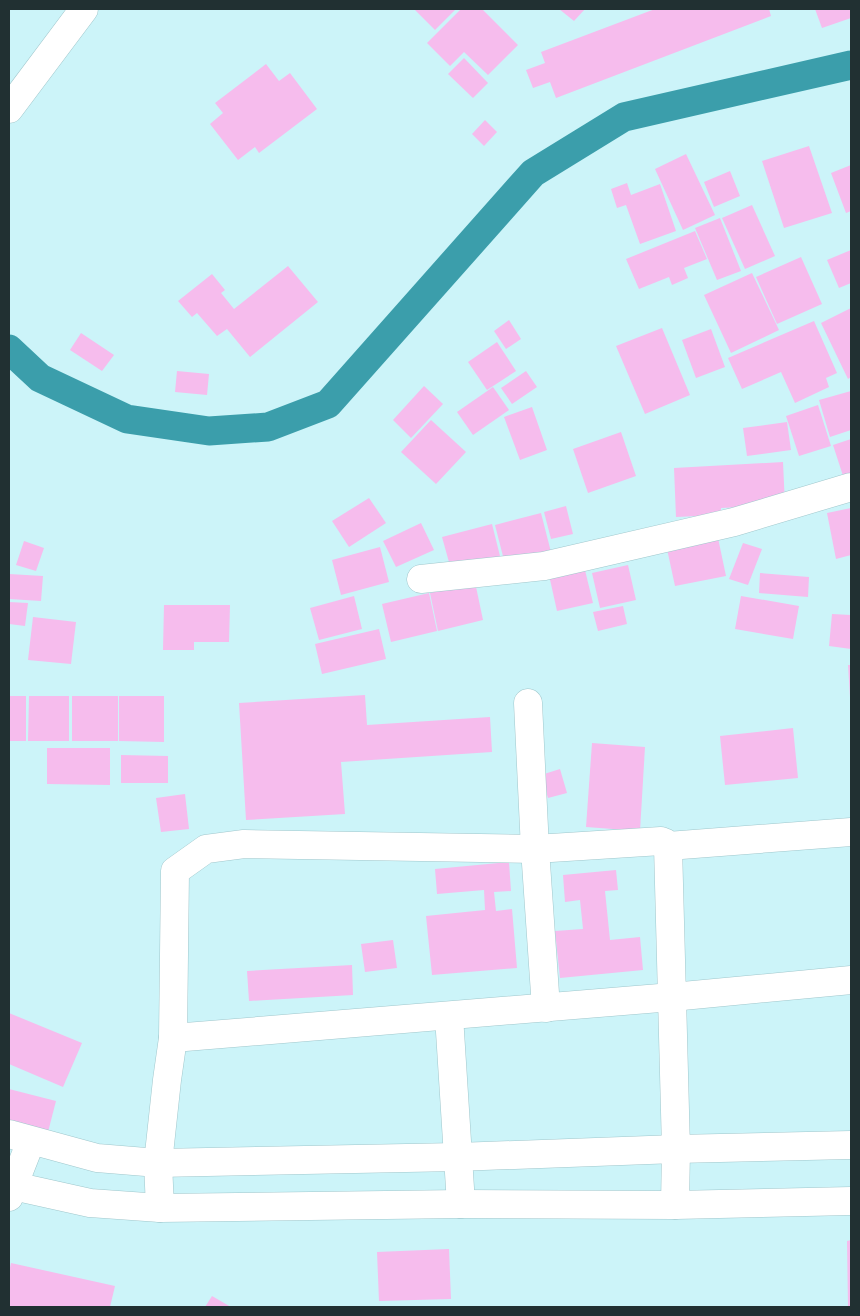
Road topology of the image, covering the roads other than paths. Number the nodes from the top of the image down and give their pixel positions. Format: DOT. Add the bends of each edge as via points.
graph roads {
  1 [pos="84,9"];
  2 [pos="9,109"];
  3 [pos="851,487"];
  4 [pos="421,579"];
  5 [pos="528,703"];
  6 [pos="851,832"];
  7 [pos="668,846"];
  8 [pos="534,849"];
  9 [pos="851,980"];
  10 [pos="672,997"];
  11 [pos="546,1008"];
  12 [pos="449,1016"];
  13 [pos="173,1038"];
  14 [pos="20,1137"];
  15 [pos="851,1145"];
  16 [pos="676,1149"];
  17 [pos="457,1157"];
  18 [pos="158,1163"];
  19 [pos="10,1189"];
  20 [pos="851,1201"];
  21 [pos="461,1204"];
  22 [pos="674,1205"];
  23 [pos="160,1208"];
  1 -- 2 [label="street"];
  3 -- 4 [label="street" via="734,522 544,566"];
  5 -- 8 [label="street"];
  6 -- 7 [label="street"];
  7 -- 8 [label="street" via="661,841"];
  7 -- 10 [label="street"];
  8 -- 11 [label="street"];
  8 -- 13 [label="street" via="244,844 206,849 175,871"];
  9 -- 10 [label="street"];
  10 -- 11 [label="street"];
  10 -- 16 [label="street"];
  11 -- 12 [label="street"];
  12 -- 13 [label="street"];
  12 -- 17 [label="street"];
  13 -- 18 [label="street"];
  14 -- 18 [label="street" via="97,1158"];
  14 -- 19 [label="street"];
  15 -- 16 [label="street"];
  16 -- 17 [label="street"];
  16 -- 22 [label="street"];
  17 -- 18 [label="street"];
  17 -- 21 [label="street"];
  18 -- 23 [label="street"];
  19 -- 23 [label="street" via="90,1203"];
  20 -- 22 [label="street"];
  21 -- 22 [label="street"];
  21 -- 23 [label="street"];
}
